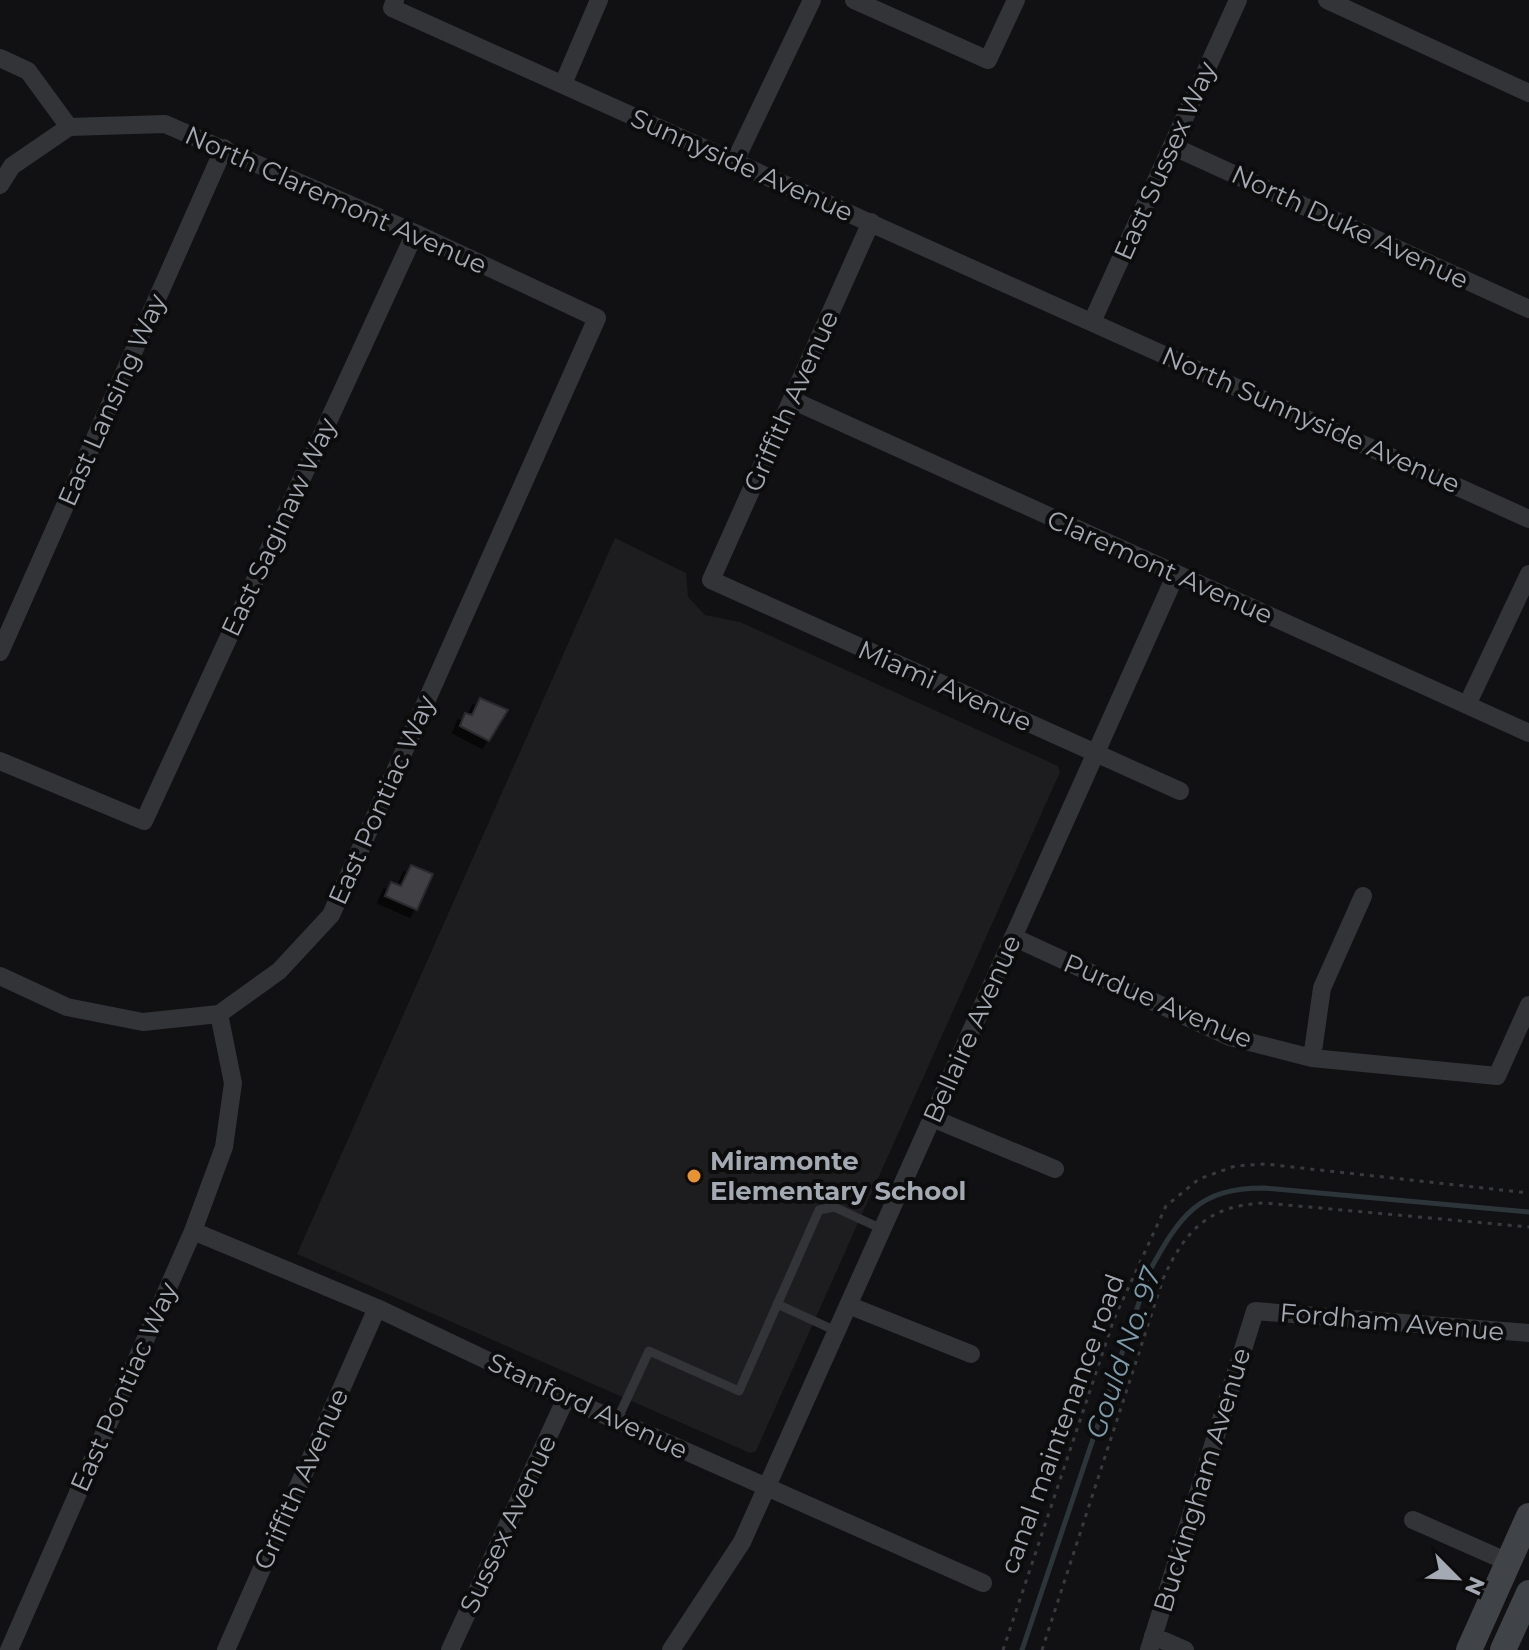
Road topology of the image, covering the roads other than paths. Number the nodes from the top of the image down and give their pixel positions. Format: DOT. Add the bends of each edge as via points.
graph roads {
  1 [pos="599,0"];
  2 [pos="812,0"];
  3 [pos="854,0"];
  4 [pos="1016,0"];
  5 [pos="1238,0"];
  6 [pos="1327,0"];
  7 [pos="394,4"];
  8 [pos="0,58"];
  9 [pos="563,84"];
  10 [pos="1529,93"];
  11 [pos="69,127"];
  12 [pos="1172,146"];
  13 [pos="224,148"];
  14 [pos="735,161"];
  15 [pos="0,185"];
  16 [pos="871,222"];
  17 [pos="415,233"];
  18 [pos="1529,309"];
  19 [pos="597,318"];
  20 [pos="1092,322"];
  21 [pos="792,400"];
  22 [pos="1529,519"];
  23 [pos="1176,574"];
  24 [pos="1529,574"];
  25 [pos="711,580"];
  26 [pos="0,652"];
  27 [pos="1467,705"];
  28 [pos="1529,733"];
  29 [pos="1096,753"];
  30 [pos="0,761"];
  31 [pos="1180,791"];
  32 [pos="1363,896"];
  33 [pos="1013,937"];
  34 [pos="0,976"];
  35 [pos="1529,1005"];
  36 [pos="219,1014"];
  37 [pos="1312,1058"];
  38 [pos="932,1118"];
  39 [pos="1055,1169"];
  40 [pos="882,1229"];
  41 [pos="193,1231"];
  42 [pos="777,1304"];
  43 [pos="848,1305"];
  44 [pos="377,1308"];
  45 [pos="1255,1311"];
  46 [pos="836,1331"];
  47 [pos="1529,1333"];
  48 [pos="971,1354"];
  49 [pos="566,1398"];
  50 [pos="617,1420"];
  51 [pos="767,1486"];
  52 [pos="1529,1516"];
  53 [pos="1413,1520"];
  54 [pos="1508,1562"];
  55 [pos="983,1583"];
  56 [pos="1529,1593"];
  57 [pos="1151,1643"];
  58 [pos="9,1650"];
  59 [pos="226,1650"];
  60 [pos="450,1650"];
  61 [pos="671,1650"];
  62 [pos="1185,1650"];
  63 [pos="1469,1650"];
  64 [pos="1503,1650"];
  1 -- 9 [label="street"];
  2 -- 14 [label="street"];
  3 -- 4 [label="street" via="988,60"];
  5 -- 12 [label="street, East Sussex Way"];
  6 -- 10 [label="street"];
  7 -- 9 [label="street, Sunnyside Avenue"];
  8 -- 11 [label="street" via="28,71"];
  9 -- 14 [label="street, Sunnyside Avenue"];
  11 -- 13 [label="street, North Claremont Avenue" via="165,124"];
  11 -- 15 [label="street" via="12,166"];
  12 -- 18 [label="street, North Duke Avenue"];
  12 -- 20 [label="street, East Sussex Way"];
  13 -- 17 [label="street, North Claremont Avenue"];
  13 -- 26 [label="street, East Lansing Way"];
  14 -- 16 [label="street, Sunnyside Avenue"];
  16 -- 20 [label="street, Sunnyside Avenue"];
  16 -- 21 [label="street, Griffith Avenue"];
  17 -- 19 [label="street, North Claremont Avenue"];
  17 -- 30 [label="street, East Saginaw Way" via="144,821"];
  19 -- 36 [label="street, East Pontiac Way" via="331,915 279,971"];
  20 -- 22 [label="street, North Sunnyside Avenue"];
  21 -- 23 [label="street, Claremont Avenue"];
  21 -- 25 [label="street, Griffith Avenue"];
  23 -- 27 [label="street, Claremont Avenue"];
  23 -- 29 [label="street, Bellaire Avenue"];
  24 -- 27 [label="street"];
  25 -- 29 [label="street, Miami Avenue"];
  27 -- 28 [label="street, Claremont Avenue"];
  29 -- 31 [label="street, Miami Avenue"];
  29 -- 33 [label="street, Bellaire Avenue"];
  32 -- 37 [label="street" via="1322,988"];
  33 -- 37 [label="street, Purdue Avenue" via="1230,1037"];
  33 -- 38 [label="street, Bellaire Avenue"];
  34 -- 36 [label="street" via="67,1007 143,1022"];
  35 -- 37 [label="street, Purdue Avenue" via="1497,1076"];
  36 -- 41 [label="street, East Pontiac Way" via="233,1083 224,1147"];
  38 -- 39 [label="street"];
  38 -- 40 [label="street, Bellaire Avenue"];
  40 -- 42 [label="lane" via="834,1207 819,1210"];
  40 -- 43 [label="street, Bellaire Avenue"];
  41 -- 44 [label="street, Stanford Avenue"];
  41 -- 58 [label="street, East Pontiac Way"];
  42 -- 46 [label="lane"];
  42 -- 50 [label="lane" via="739,1391 649,1351"];
  43 -- 46 [label="street, Bellaire Avenue"];
  43 -- 48 [label="street"];
  44 -- 49 [label="street, Stanford Avenue"];
  44 -- 59 [label="street, Griffith Avenue"];
  45 -- 47 [label="street, Fordham Avenue"];
  45 -- 57 [label="street, Buckingham Avenue"];
  46 -- 51 [label="street, Bellaire Avenue"];
  49 -- 50 [label="street, Stanford Avenue"];
  49 -- 60 [label="street, Sussex Avenue"];
  50 -- 51 [label="street, Stanford Avenue"];
  51 -- 55 [label="street, Stanford Avenue"];
  51 -- 61 [label="street, Bellaire Avenue" via="742,1542"];
  52 -- 54 [label="main road"];
  53 -- 54 [label="street"];
  54 -- 63 [label="main road"];
  56 -- 64 [label="main road"];
  57 -- 62 [label="street"];
}
